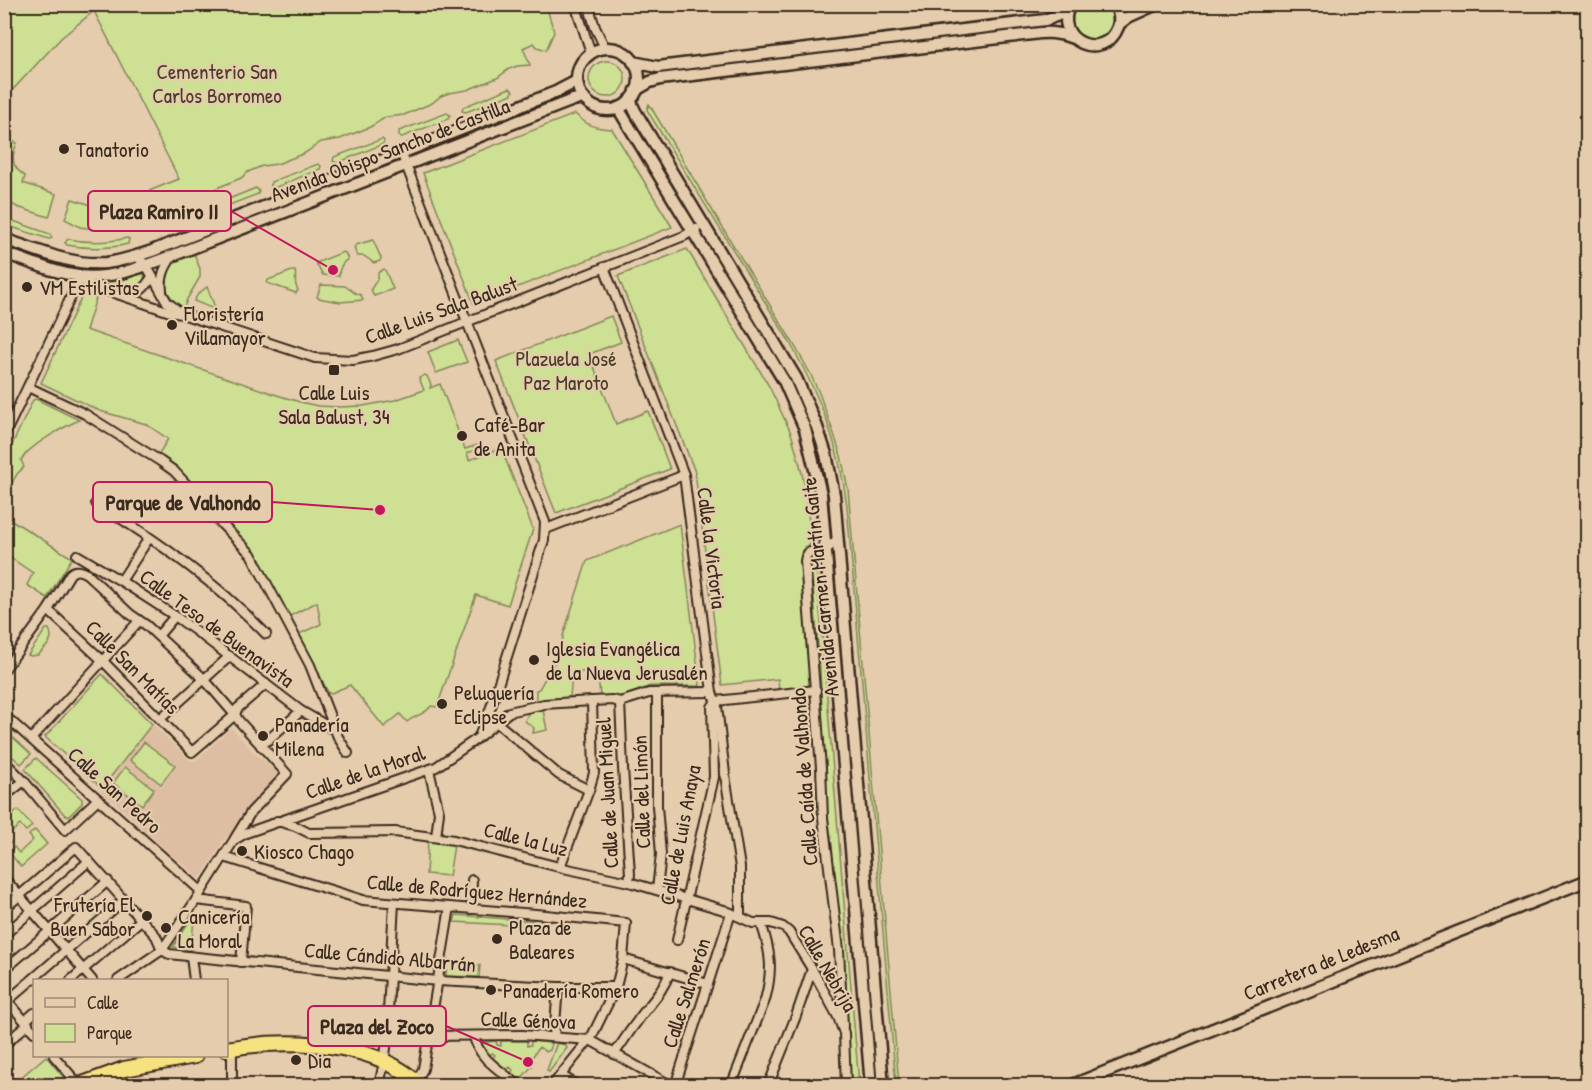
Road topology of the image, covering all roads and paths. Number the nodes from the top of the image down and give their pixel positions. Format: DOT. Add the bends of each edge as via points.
graph roads {
  1 [pos="574,4"];
  2 [pos="588,4"];
  3 [pos="1115,4"];
  4 [pos="1157,4"];
  5 [pos="1068,8"];
  6 [pos="1119,24"];
  7 [pos="1073,38"];
  8 [pos="605,48"];
  9 [pos="591,53"];
  10 [pos="633,62"];
  11 [pos="577,81"];
  12 [pos="633,95"];
  13 [pos="584,98"];
  14 [pos="618,108"];
  15 [pos="401,152"];
  16 [pos="405,164"];
  17 [pos="700,219"];
  18 [pos="693,232"];
  19 [pos="4,239"];
  20 [pos="4,253"];
  21 [pos="174,255"];
  22 [pos="136,256"];
  23 [pos="146,265"];
  24 [pos="604,267"];
  25 [pos="81,276"];
  26 [pos="152,277"];
  27 [pos="162,295"];
  28 [pos="125,297"];
  29 [pos="182,314"];
  30 [pos="466,321"];
  31 [pos="28,387"];
  32 [pos="4,435"];
  33 [pos="684,475"];
  34 [pos="96,503"];
  35 [pos="546,529"];
  36 [pos="149,538"];
  37 [pos="838,538"];
  38 [pos="826,549"];
  39 [pos="76,555"];
  40 [pos="113,578"];
  41 [pos="121,581"];
  42 [pos="103,589"];
  43 [pos="48,610"];
  44 [pos="175,616"];
  45 [pos="139,621"];
  46 [pos="266,634"];
  47 [pos="158,636"];
  48 [pos="230,656"];
  49 [pos="102,660"];
  50 [pos="4,670"];
  51 [pos="204,679"];
  52 [pos="266,684"];
  53 [pos="816,690"];
  54 [pos="712,692"];
  55 [pos="657,693"];
  56 [pos="592,700"];
  57 [pos="716,701"];
  58 [pos="620,702"];
  59 [pos="491,707"];
  60 [pos="301,711"];
  61 [pos="235,714"];
  62 [pos="4,715"];
  63 [pos="160,719"];
  64 [pos="498,721"];
  65 [pos="336,730"];
  66 [pos="479,737"];
  67 [pos="31,739"];
  68 [pos="261,746"];
  69 [pos="348,753"];
  70 [pos="4,761"];
  71 [pos="429,770"];
  72 [pos="24,781"];
  73 [pos="589,790"];
  74 [pos="4,797"];
  75 [pos="98,799"];
  76 [pos="298,815"];
  77 [pos="277,821"];
  78 [pos="295,826"];
  79 [pos="436,837"];
  80 [pos="234,840"];
  81 [pos="224,857"];
  82 [pos="89,861"];
  83 [pos="560,867"];
  84 [pos="4,878"];
  85 [pos="472,880"];
  86 [pos="108,881"];
  87 [pos="1584,881"];
  88 [pos="629,882"];
  89 [pos="657,890"];
  90 [pos="201,891"];
  91 [pos="20,896"];
  92 [pos="687,898"];
  93 [pos="124,900"];
  94 [pos="196,900"];
  95 [pos="394,903"];
  96 [pos="450,908"];
  97 [pos="4,909"];
  98 [pos="471,909"];
  99 [pos="33,911"];
  100 [pos="731,913"];
  101 [pos="740,916"];
  102 [pos="141,920"];
  103 [pos="761,923"];
  104 [pos="50,930"];
  105 [pos="4,935"];
  106 [pos="677,940"];
  107 [pos="66,950"];
  108 [pos="162,950"];
  109 [pos="190,957"];
  110 [pos="623,959"];
  111 [pos="241,962"];
  112 [pos="812,969"];
  113 [pos="4,970"];
  114 [pos="83,970"];
  115 [pos="670,972"];
  116 [pos="390,976"];
  117 [pos="73,979"];
  118 [pos="91,979"];
  119 [pos="121,979"];
  120 [pos="194,979"];
  121 [pos="438,981"];
  122 [pos="708,984"];
  123 [pos="558,987"];
  124 [pos="616,987"];
  125 [pos="6,1001"];
  126 [pos="33,1014"];
  127 [pos="27,1023"];
  128 [pos="33,1031"];
  129 [pos="843,1033"];
  130 [pos="429,1036"];
  131 [pos="474,1036"];
  132 [pos="554,1037"];
  133 [pos="590,1041"];
  134 [pos="4,1045"];
  135 [pos="229,1049"];
  136 [pos="614,1054"];
  137 [pos="55,1057"];
  138 [pos="190,1057"];
  139 [pos="384,1062"];
  140 [pos="561,1075"];
  141 [pos="102,1081"];
  142 [pos="415,1083"];
  143 [pos="78,1085"];
  144 [pos="229,1085"];
  145 [pos="379,1086"];
  146 [pos="519,1086"];
  147 [pos="552,1086"];
  148 [pos="578,1086"];
  149 [pos="674,1086"];
  150 [pos="731,1086"];
  151 [pos="768,1086"];
  152 [pos="846,1086"];
  153 [pos="871,1086"];
  154 [pos="883,1086"];
  155 [pos="1070,1086"];
  1 -- 9 [label="street"];
  2 -- 8 [label="street"];
  3 -- 6 [label="main road"];
  4 -- 6 [label="main road"];
  5 -- 7 [label="main road" via="1065,21"];
  5 -- 10 [label="main road" via="1045,20 658,67"];
  6 -- 7 [label="main road" via="1114,35 1094,46"];
  7 -- 12 [label="main road" via="1047,32 660,79"];
  8 -- 9 [label="main road"];
  8 -- 10 [label="main road" via="624,52"];
  9 -- 11 [label="main road" via="580,65"];
  10 -- 12 [label="main road" via="638,75"];
  11 -- 13 [label="main road"];
  11 -- 15 [label="main road, Avenida Obispo Sancho de Castilla"];
  12 -- 14 [label="main road"];
  12 -- 17 [label="main road, Avenida Carmen Martín Gaite" via="635,111"];
  13 -- 14 [label="main road" via="599,109"];
  13 -- 16 [label="main road, Avenida Obispo Sancho de Castilla"];
  14 -- 18 [label="main road, Avenida Carmen Martín Gaite"];
  15 -- 16 [label="street"];
  15 -- 22 [label="main road, Avenida Obispo Sancho de Castilla"];
  16 -- 21 [label="main road, Avenida Obispo Sancho de Castilla"];
  16 -- 30 [label="street"];
  17 -- 18 [label="street"];
  17 -- 37 [label="main road, Avenida Carmen Martín Gaite" via="779,347 807,402 826,454"];
  18 -- 24 [label="street, Calle Luis Sala Balust"];
  18 -- 38 [label="main road, Avenida Carmen Martín Gaite" via="768,353 795,406 810,446 821,494"];
  19 -- 22 [label="main road, Avenida Obispo Sancho de Castilla" via="74,261 103,263"];
  20 -- 25 [label="main road, Avenida Obispo Sancho de Castilla"];
  21 -- 23 [label="main road, Avenida Obispo Sancho de Castilla"];
  21 -- 27 [label="street" via="165,267"];
  22 -- 23 [label="street, Calle Luis Sala Balust"];
  23 -- 25 [label="main road, Avenida Obispo Sancho de Castilla" via="122,273"];
  23 -- 26 [label="street, Calle Luis Sala Balust"];
  24 -- 30 [label="street, Calle Luis Sala Balust"];
  24 -- 33 [label="street, Calle la Victoria"];
  25 -- 28 [label="street, Calle Luis Sala Balust" via="88,284"];
  25 -- 31 [label="street"];
  26 -- 27 [label="street, Calle Luis Sala Balust"];
  26 -- 28 [label="street" via="137,294"];
  27 -- 29 [label="street, Calle Luis Sala Balust"];
  28 -- 29 [label="street, Calle Luis Sala Balust"];
  29 -- 30 [label="street, Calle Luis Sala Balust" via="315,358 353,360 398,349"];
  30 -- 35 [label="street"];
  31 -- 32 [label="street"];
  31 -- 65 [label="street" via="85,414 174,471 251,554 310,665"];
  33 -- 35 [label="street"];
  33 -- 54 [label="street, Calle la Victoria"];
  34 -- 36 [label="street"];
  35 -- 59 [label="street"];
  36 -- 41 [label="street"];
  36 -- 46 [label="street" via="243,609"];
  37 -- 38 [label="street, Calle Caída de Valhondo"];
  37 -- 154 [label="main road, Avenida Carmen Martín Gaite"];
  38 -- 53 [label="street, Calle Caída de Valhondo" via="806,556"];
  38 -- 153 [label="main road, Avenida Carmen Martín Gaite"];
  39 -- 40 [label="street, Calle Teso de Buenavista"];
  40 -- 41 [label="street, Calle Teso de Buenavista"];
  40 -- 42 [label="street"];
  41 -- 44 [label="street, Calle Teso de Buenavista"];
  42 -- 43 [label="street" via="83,571 74,571"];
  42 -- 45 [label="street"];
  43 -- 49 [label="street, Calle San Matías"];
  43 -- 50 [label="street"];
  44 -- 47 [label="street"];
  44 -- 48 [label="street, Calle Teso de Buenavista"];
  45 -- 47 [label="street"];
  45 -- 49 [label="street"];
  47 -- 51 [label="street"];
  48 -- 51 [label="street"];
  48 -- 52 [label="street, Calle Teso de Buenavista"];
  49 -- 63 [label="street, Calle San Matías"];
  49 -- 67 [label="street"];
  51 -- 61 [label="street"];
  51 -- 63 [label="street"];
  52 -- 60 [label="street, Calle Teso de Buenavista"];
  52 -- 61 [label="street"];
  53 -- 57 [label="street"];
  53 -- 129 [label="street, Calle Caída de Valhondo" via="823,818 839,950"];
  54 -- 55 [label="street, Calle de la Moral"];
  54 -- 57 [label="street, Calle la Victoria"];
  55 -- 58 [label="street, Calle de la Moral"];
  55 -- 89 [label="street, Calle del Limón" via="661,854"];
  56 -- 58 [label="street, Calle de la Moral"];
  56 -- 64 [label="street, Calle de la Moral" via="525,707"];
  56 -- 73 [label="street" via="594,772"];
  57 -- 92 [label="street, Calle de Luis Anaya" via="712,709 714,777"];
  57 -- 101 [label="street, Calle la Victoria" via="740,867"];
  58 -- 88 [label="street, Calle de Juan Miguel"];
  59 -- 64 [label="street"];
  59 -- 66 [label="street"];
  60 -- 65 [label="street, Calle Teso de Buenavista"];
  60 -- 68 [label="street"];
  61 -- 63 [label="street, Calle San Matías" via="192,752"];
  61 -- 68 [label="street"];
  62 -- 67 [label="street, Calle San Pedro"];
  64 -- 66 [label="street, Calle de la Moral"];
  64 -- 73 [label="street" via="559,775"];
  65 -- 69 [label="street"];
  66 -- 71 [label="street, Calle de la Moral"];
  67 -- 75 [label="street, Calle San Pedro"];
  68 -- 80 [label="street" via="287,774 251,813"];
  70 -- 72 [label="street"];
  71 -- 76 [label="street, Calle de la Moral"];
  71 -- 79 [label="street" via="439,812"];
  72 -- 74 [label="street"];
  72 -- 75 [label="street" via="65,830"];
  73 -- 83 [label="street"];
  75 -- 90 [label="street, Calle San Pedro"];
  76 -- 77 [label="street, Calle de la Moral"];
  76 -- 78 [label="street, Calle de la Moral"];
  77 -- 78 [label="street, Calle la Luz"];
  77 -- 80 [label="street, Calle de la Moral"];
  78 -- 79 [label="street, Calle la Luz" via="309,833 395,832"];
  79 -- 83 [label="street, Calle la Luz"];
  80 -- 81 [label="street"];
  81 -- 90 [label="street"];
  81 -- 95 [label="street, Calle de Rodríguez Hernández" via="363,900"];
  82 -- 86 [label="street"];
  82 -- 91 [label="street" via="76,847"];
  82 -- 99 [label="street"];
  83 -- 88 [label="street, Calle la Luz"];
  84 -- 91 [label="street"];
  85 -- 98 [label="street"];
  86 -- 93 [label="street"];
  86 -- 104 [label="street"];
  87 -- 155 [label="main road, Carretera de Ledesma"];
  88 -- 89 [label="street, Calle la Luz"];
  89 -- 92 [label="street, Calle la Luz"];
  90 -- 94 [label="street"];
  91 -- 97 [label="street"];
  91 -- 99 [label="street"];
  92 -- 100 [label="street, Calle la Luz"];
  92 -- 106 [label="street, Calle de Luis Anaya"];
  93 -- 102 [label="street"];
  93 -- 107 [label="street"];
  94 -- 108 [label="street"];
  94 -- 111 [label="street" via="246,906"];
  95 -- 96 [label="street, Calle de Rodríguez Hernández"];
  95 -- 116 [label="street"];
  96 -- 98 [label="street, Calle de Rodríguez Hernández"];
  96 -- 121 [label="street"];
  98 -- 110 [label="street, Calle de Rodríguez Hernández" via="626,923"];
  99 -- 104 [label="street"];
  99 -- 105 [label="street"];
  100 -- 101 [label="street, Calle la Luz"];
  100 -- 122 [label="street, Calle Salmerón"];
  101 -- 103 [label="street, Calle la Luz"];
  102 -- 108 [label="street" via="156,936"];
  102 -- 114 [label="street"];
  103 -- 112 [label="street, Calle Nebrija" via="771,923 789,932"];
  103 -- 150 [label="street" via="771,961 768,988"];
  104 -- 107 [label="street"];
  104 -- 113 [label="street"];
  107 -- 114 [label="street"];
  107 -- 125 [label="street"];
  108 -- 109 [label="street, Calle Cándido Albarrán"];
  108 -- 119 [label="street"];
  109 -- 111 [label="street, Calle Cándido Albarrán"];
  109 -- 120 [label="street"];
  110 -- 115 [label="street"];
  110 -- 124 [label="street"];
  111 -- 116 [label="street, Calle Cándido Albarrán"];
  112 -- 129 [label="street, Calle Nebrija"];
  112 -- 151 [label="street"];
  114 -- 117 [label="street"];
  114 -- 118 [label="street"];
  115 -- 122 [label="street"];
  115 -- 136 [label="street" via="661,992"];
  116 -- 121 [label="street, Calle Cándido Albarrán"];
  116 -- 139 [label="street"];
  121 -- 123 [label="street, Calle Cándido Albarrán"];
  121 -- 130 [label="street"];
  122 -- 149 [label="street, Calle Salmerón"];
  123 -- 124 [label="street, Calle Cándido Albarrán"];
  123 -- 132 [label="street"];
  124 -- 133 [label="street"];
  125 -- 127 [label="street"];
  126 -- 127 [label="street"];
  127 -- 128 [label="street"];
  127 -- 134 [label="street"];
  129 -- 152 [label="street, Calle Nebrija"];
  130 -- 131 [label="street, Calle Génova"];
  130 -- 142 [label="street" via="423,1070"];
  131 -- 132 [label="street, Calle Génova"];
  131 -- 146 [label="street" via="482,1055"];
  132 -- 133 [label="street, Calle Génova"];
  133 -- 136 [label="street"];
  133 -- 140 [label="street"];
  135 -- 139 [label="highway" via="257,1044 329,1046"];
  135 -- 144 [label="street"];
  136 -- 149 [label="street"];
  137 -- 143 [label="street"];
  138 -- 141 [label="highway" via="129,1068"];
  139 -- 142 [label="highway"];
  139 -- 145 [label="street"];
  140 -- 147 [label="street"];
  140 -- 148 [label="street"];
  141 -- 143 [label="highway"];
}
